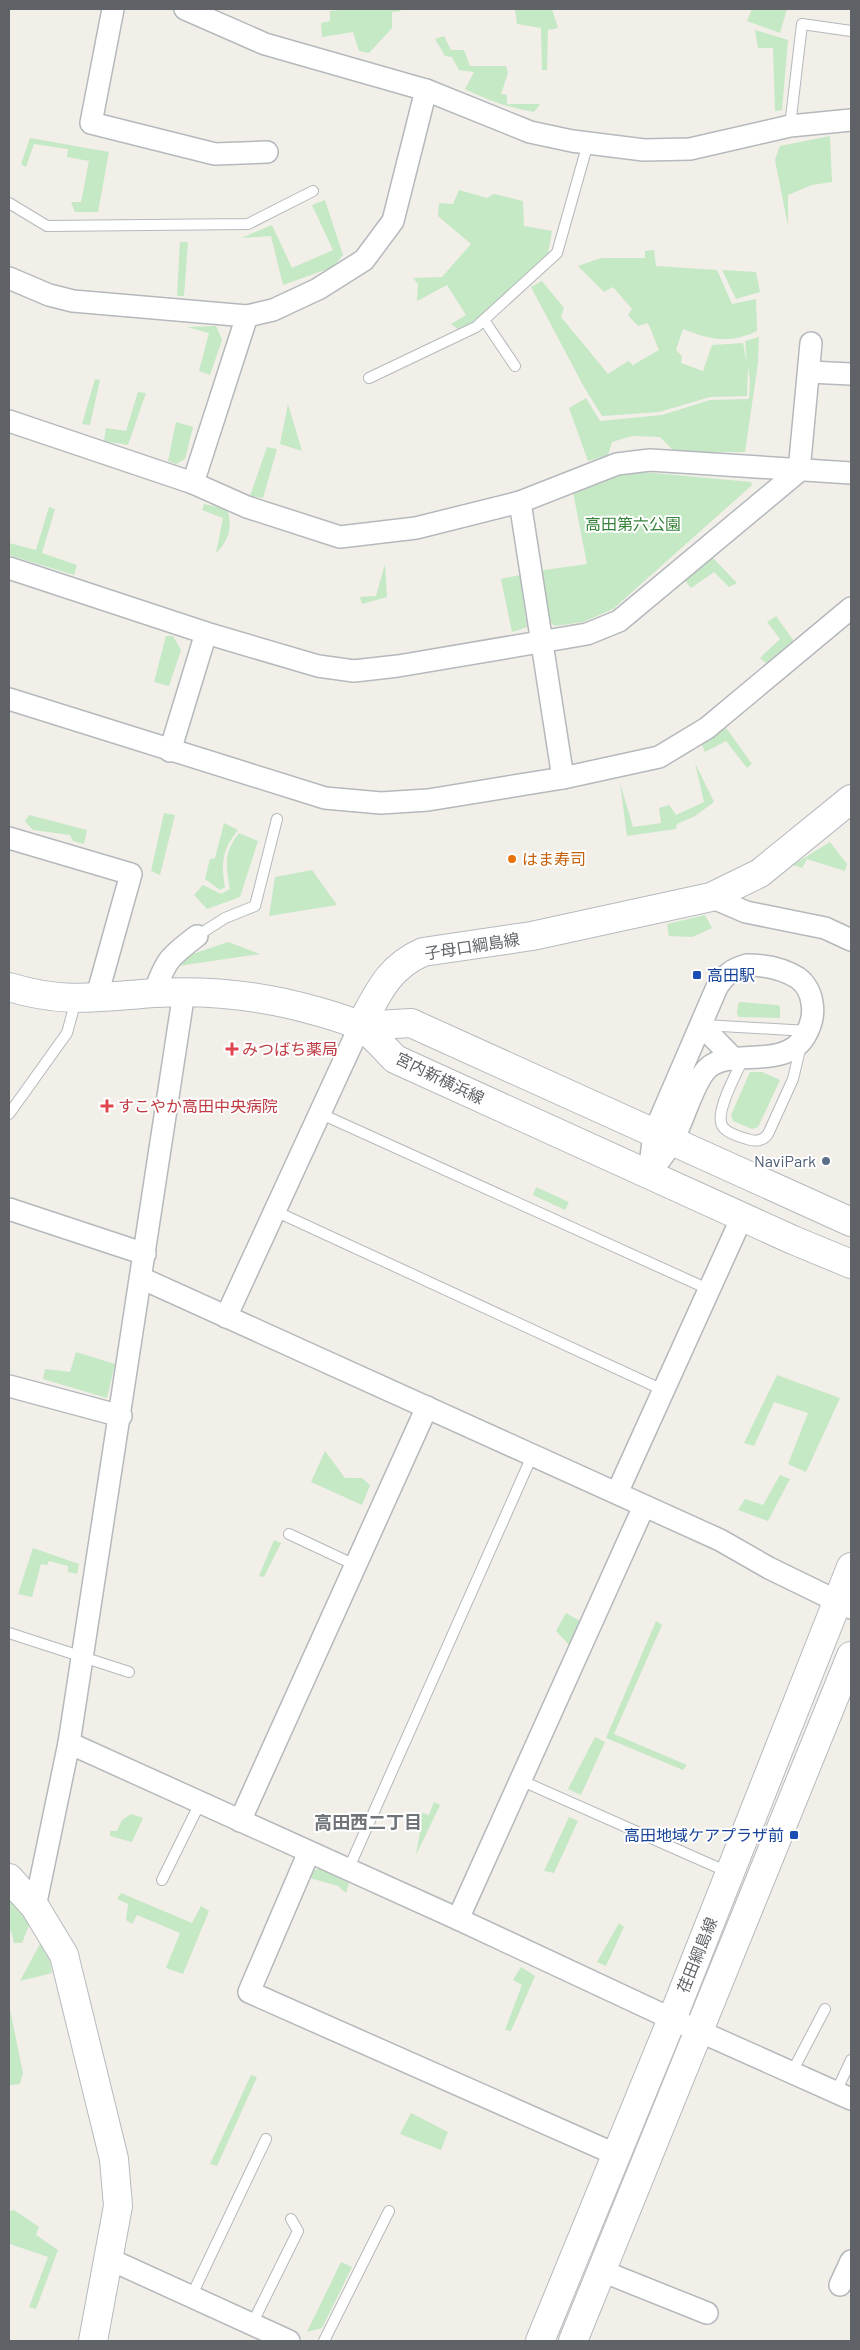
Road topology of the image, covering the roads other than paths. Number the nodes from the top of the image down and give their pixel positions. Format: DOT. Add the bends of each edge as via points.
graph roads {
  1 [pos="114,9"];
  2 [pos="185,9"];
  3 [pos="851,31"];
  4 [pos="426,90"];
  5 [pos="851,120"];
  6 [pos="790,126"];
  7 [pos="588,143"];
  8 [pos="268,152"];
  9 [pos="313,191"];
  10 [pos="9,203"];
  11 [pos="9,278"];
  12 [pos="247,316"];
  13 [pos="484,320"];
  14 [pos="811,342"];
  15 [pos="515,366"];
  16 [pos="809,372"];
  17 [pos="851,374"];
  18 [pos="369,378"];
  19 [pos="9,421"];
  20 [pos="799,471"];
  21 [pos="851,473"];
  22 [pos="193,483"];
  23 [pos="520,502"];
  24 [pos="9,568"];
  25 [pos="851,608"];
  26 [pos="206,633"];
  27 [pos="542,641"];
  28 [pos="9,699"];
  29 [pos="170,751"];
  30 [pos="563,778"];
  31 [pos="851,799"];
  32 [pos="277,819"];
  33 [pos="9,838"];
  34 [pos="711,897"];
  35 [pos="197,936"];
  36 [pos="851,940"];
  37 [pos="9,987"];
  38 [pos="184,992"];
  39 [pos="154,993"];
  40 [pos="86,999"];
  41 [pos="700,1025"];
  42 [pos="360,1026"];
  43 [pos="805,1036"];
  44 [pos="739,1059"];
  45 [pos="319,1113"];
  46 [pos="9,1114"];
  47 [pos="664,1136"];
  48 [pos="649,1174"];
  49 [pos="9,1209"];
  50 [pos="275,1211"];
  51 [pos="742,1217"];
  52 [pos="851,1222"];
  53 [pos="145,1254"];
  54 [pos="851,1264"];
  55 [pos="141,1278"];
  56 [pos="708,1289"];
  57 [pos="226,1317"];
  58 [pos="9,1386"];
  59 [pos="664,1390"];
  60 [pos="427,1406"];
  61 [pos="121,1416"];
  62 [pos="532,1456"];
  63 [pos="616,1493"];
  64 [pos="644,1506"];
  65 [pos="289,1534"];
  66 [pos="355,1565"];
  67 [pos="851,1567"];
  68 [pos="844,1605"];
  69 [pos="9,1634"];
  70 [pos="851,1656"];
  71 [pos="83,1658"];
  72 [pos="129,1672"];
  73 [pos="69,1744"];
  74 [pos="520,1780"];
  75 [pos="200,1803"];
  76 [pos="240,1821"];
  77 [pos="309,1852"];
  78 [pos="348,1870"];
  79 [pos="730,1873"];
  80 [pos="9,1878"];
  81 [pos="162,1880"];
  82 [pos="35,1906"];
  83 [pos="458,1919"];
  84 [pos="825,2009"];
  85 [pos="672,2019"];
  86 [pos="699,2030"];
  87 [pos="851,2060"];
  88 [pos="792,2072"];
  89 [pos="843,2095"];
  90 [pos="266,2139"];
  91 [pos="617,2156"];
  92 [pos="389,2211"];
  93 [pos="291,2219"];
  94 [pos="109,2259"];
  95 [pos="851,2260"];
  96 [pos="602,2272"];
  97 [pos="840,2285"];
  98 [pos="191,2296"];
  99 [pos="707,2313"];
  100 [pos="252,2324"];
  101 [pos="93,2341"];
  102 [pos="289,2341"];
  103 [pos="324,2341"];
  104 [pos="540,2341"];
  105 [pos="574,2341"];
  1 -- 8 [label="street" via="91,123 215,154"];
  2 -- 4 [label="street" via="265,44"];
  3 -- 6 [label="lane" via="802,24"];
  4 -- 7 [label="street" via="530,132"];
  4 -- 12 [label="street" via="393,221 364,260 318,289 273,310"];
  5 -- 6 [label="street"];
  6 -- 7 [label="street" via="690,149 644,150"];
  7 -- 13 [label="lane" via="557,253"];
  9 -- 10 [label="lane" via="248,224 47,226"];
  11 -- 12 [label="street" via="72,301"];
  12 -- 22 [label="street"];
  13 -- 15 [label="lane"];
  13 -- 18 [label="lane" via="476,327"];
  14 -- 16 [label="street"];
  16 -- 17 [label="street"];
  16 -- 20 [label="street"];
  19 -- 22 [label="street"];
  20 -- 21 [label="street"];
  20 -- 23 [label="street" via="650,460 617,464"];
  20 -- 27 [label="street" via="618,621 587,634"];
  22 -- 23 [label="street" via="247,507 340,537 416,528"];
  23 -- 27 [label="street"];
  24 -- 26 [label="street"];
  25 -- 30 [label="street" via="707,728 659,757"];
  26 -- 27 [label="street" via="318,666 354,671"];
  26 -- 29 [label="street"];
  27 -- 30 [label="street"];
  28 -- 29 [label="street"];
  29 -- 30 [label="street" via="325,798 381,804 428,800"];
  31 -- 34 [label="main road, 子母口綱島線" via="760,873"];
  32 -- 35 [label="lane" via="255,906 225,918"];
  33 -- 40 [label="street" via="131,874"];
  34 -- 36 [label="street" via="746,912 825,928"];
  34 -- 42 [label="main road, 子母口綱島線" via="532,936 423,952 392,972"];
  35 -- 39 [label="street" via="164,965"];
  37 -- 40 [label="main road" via="43,996"];
  38 -- 39 [label="main road"];
  38 -- 42 [label="main road" via="262,998 304,1007"];
  38 -- 53 [label="street"];
  39 -- 40 [label="main road"];
  40 -- 46 [label="lane" via="67,1032"];
  41 -- 43 [label="lane"];
  41 -- 43 [label="street" via="724,977 734,968 760,965 784,970 800,980 811,994 813,1012"];
  41 -- 44 [label="street"];
  41 -- 47 [label="street"];
  42 -- 45 [label="street"];
  42 -- 47 [label="main road" via="411,1023"];
  42 -- 48 [label="main road, 宮内新横浜線" via="395,1059"];
  43 -- 44 [label="street" via="792,1050 781,1054"];
  43 -- 44 [label="lane" via="793,1079 768,1134 759,1140 748,1140 726,1130 720,1122 720,1112"];
  44 -- 47 [label="street" via="715,1063 706,1069"];
  45 -- 50 [label="street"];
  45 -- 56 [label="lane"];
  47 -- 48 [label="street"];
  47 -- 52 [label="main road"];
  48 -- 51 [label="main road, 宮内新横浜線"];
  49 -- 53 [label="street"];
  50 -- 57 [label="street"];
  50 -- 59 [label="lane"];
  51 -- 54 [label="main road, 宮内新横浜線"];
  51 -- 56 [label="street"];
  53 -- 55 [label="street"];
  55 -- 57 [label="street"];
  55 -- 61 [label="street"];
  56 -- 59 [label="street"];
  57 -- 60 [label="street"];
  58 -- 61 [label="street"];
  59 -- 63 [label="street"];
  60 -- 62 [label="street"];
  60 -- 66 [label="street"];
  61 -- 71 [label="street"];
  62 -- 63 [label="street"];
  62 -- 78 [label="lane"];
  63 -- 64 [label="street"];
  64 -- 68 [label="street" via="720,1540"];
  64 -- 74 [label="street"];
  65 -- 66 [label="lane"];
  66 -- 76 [label="street"];
  67 -- 68 [label="main road, 荏田綱島線"];
  68 -- 79 [label="main road, 荏田綱島線"];
  69 -- 71 [label="lane"];
  70 -- 86 [label="main road, 荏田綱島線"];
  71 -- 72 [label="lane"];
  71 -- 73 [label="street"];
  73 -- 75 [label="street"];
  73 -- 82 [label="street"];
  74 -- 79 [label="lane"];
  74 -- 83 [label="street"];
  75 -- 76 [label="street"];
  75 -- 81 [label="lane"];
  76 -- 77 [label="street"];
  77 -- 78 [label="street"];
  77 -- 91 [label="street" via="249,1992"];
  78 -- 83 [label="street"];
  79 -- 85 [label="main road, 荏田綱島線"];
  80 -- 82 [label="main road"];
  82 -- 94 [label="main road" via="64,1955 114,2159 118,2206"];
  83 -- 85 [label="street"];
  84 -- 88 [label="lane"];
  85 -- 86 [label="street"];
  85 -- 91 [label="main road, 荏田綱島線"];
  86 -- 88 [label="street"];
  86 -- 96 [label="main road, 荏田綱島線"];
  87 -- 89 [label="lane"];
  88 -- 89 [label="street"];
  90 -- 98 [label="lane"];
  91 -- 104 [label="main road, 荏田綱島線"];
  92 -- 103 [label="lane"];
  93 -- 100 [label="lane" via="298,2231"];
  94 -- 98 [label="street"];
  94 -- 101 [label="main road"];
  95 -- 97 [label="street"];
  96 -- 99 [label="street"];
  96 -- 105 [label="main road, 荏田綱島線"];
  98 -- 100 [label="street"];
  100 -- 102 [label="street"];
}
